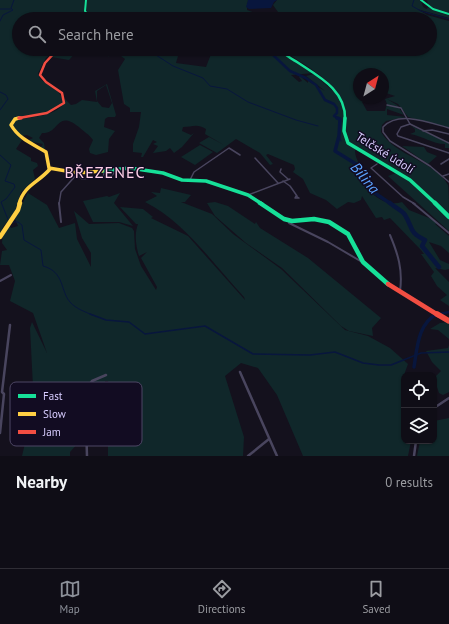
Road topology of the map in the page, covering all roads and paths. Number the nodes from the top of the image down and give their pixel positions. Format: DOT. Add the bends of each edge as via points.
graph roads {
  1 [pos="86,0"];
  2 [pos="421,0"];
  3 [pos="86,12"];
  4 [pos="449,14"];
  5 [pos="51,56"];
  6 [pos="288,56"];
  7 [pos="387,105"];
  8 [pos="408,119"];
  9 [pos="410,124"];
  10 [pos="449,128"];
  11 [pos="423,131"];
  12 [pos="449,134"];
  13 [pos="449,143"];
  14 [pos="449,153"];
  15 [pos="240,155"];
  16 [pos="255,158"];
  17 [pos="449,159"];
  18 [pos="377,164"];
  19 [pos="441,164"];
  20 [pos="50,169"];
  21 [pos="281,169"];
  22 [pos="105,170"];
  23 [pos="116,170"];
  24 [pos="78,174"];
  25 [pos="449,174"];
  26 [pos="443,176"];
  27 [pos="103,177"];
  28 [pos="190,180"];
  29 [pos="283,181"];
  30 [pos="449,182"];
  31 [pos="278,183"];
  32 [pos="248,196"];
  33 [pos="297,196"];
  34 [pos="449,217"];
  35 [pos="288,220"];
  36 [pos="61,222"];
  37 [pos="449,233"];
  38 [pos="390,235"];
  39 [pos="0,237"];
  40 [pos="363,262"];
  41 [pos="11,275"];
  42 [pos="0,281"];
  43 [pos="400,292"];
  44 [pos="449,321"];
  45 [pos="10,325"];
  46 [pos="240,372"];
  47 [pos="106,375"];
  48 [pos="91,382"];
  49 [pos="449,398"];
  50 [pos="437,406"];
  51 [pos="0,433"];
  52 [pos="269,438"];
  53 [pos="416,444"];
  54 [pos="87,446"];
  55 [pos="87,456"];
  56 [pos="248,456"];
  57 [pos="277,456"];
  58 [pos="414,456"];
  1 -- 3 [label="street"];
  2 -- 4 [label="street" via="433,9"];
  5 -- 20 [label="street" via="45,62 40,75 59,89 64,103 44,115 15,119 10,125 25,142 46,152 47,165"];
  6 -- 34 [label="street, Telčské údolí" via="330,86 343,102 344,136 348,143 410,180"];
  7 -- 8 [label="street" via="401,108"];
  8 -- 9 [label="street"];
  8 -- 10 [label="street"];
  8 -- 26 [label="street" via="388,121 383,132 390,141"];
  9 -- 11 [label="street"];
  9 -- 14 [label="street" via="401,127 397,136"];
  11 -- 12 [label="street" via="432,130"];
  11 -- 13 [label="street"];
  15 -- 28 [label="street" via="229,148 193,172"];
  16 -- 31 [label="street"];
  17 -- 19 [label="street"];
  18 -- 37 [label="street" via="371,168 403,198 421,208"];
  20 -- 24 [label="street"];
  20 -- 39 [label="street" via="22,193 18,210"];
  21 -- 29 [label="street" via="280,172 289,179"];
  22 -- 23 [label="street"];
  22 -- 24 [label="street"];
  22 -- 27 [label="street"];
  23 -- 27 [label="street" via="112,176"];
  23 -- 28 [label="street" via="138,169 163,173 179,180"];
  24 -- 27 [label="street" via="82,179"];
  24 -- 36 [label="street" via="61,192"];
  25 -- 26 [label="street"];
  26 -- 30 [label="street"];
  28 -- 32 [label="street" via="216,183"];
  29 -- 31 [label="street"];
  29 -- 33 [label="street"];
  31 -- 32 [label="street"];
  32 -- 35 [label="street"];
  35 -- 40 [label="street" via="290,224"];
  35 -- 40 [label="street" via="318,219 336,225 351,238"];
  38 -- 43 [label="street" via="400,258 403,276"];
  40 -- 43 [label="street"];
  41 -- 42 [label="street"];
  43 -- 44 [label="street"];
  45 -- 51 [label="street"];
  46 -- 52 [label="street"];
  47 -- 48 [label="street"];
  49 -- 50 [label="street"];
  52 -- 56 [label="street"];
  52 -- 57 [label="street"];
  53 -- 58 [label="street"];
  54 -- 55 [label="street"];
}
